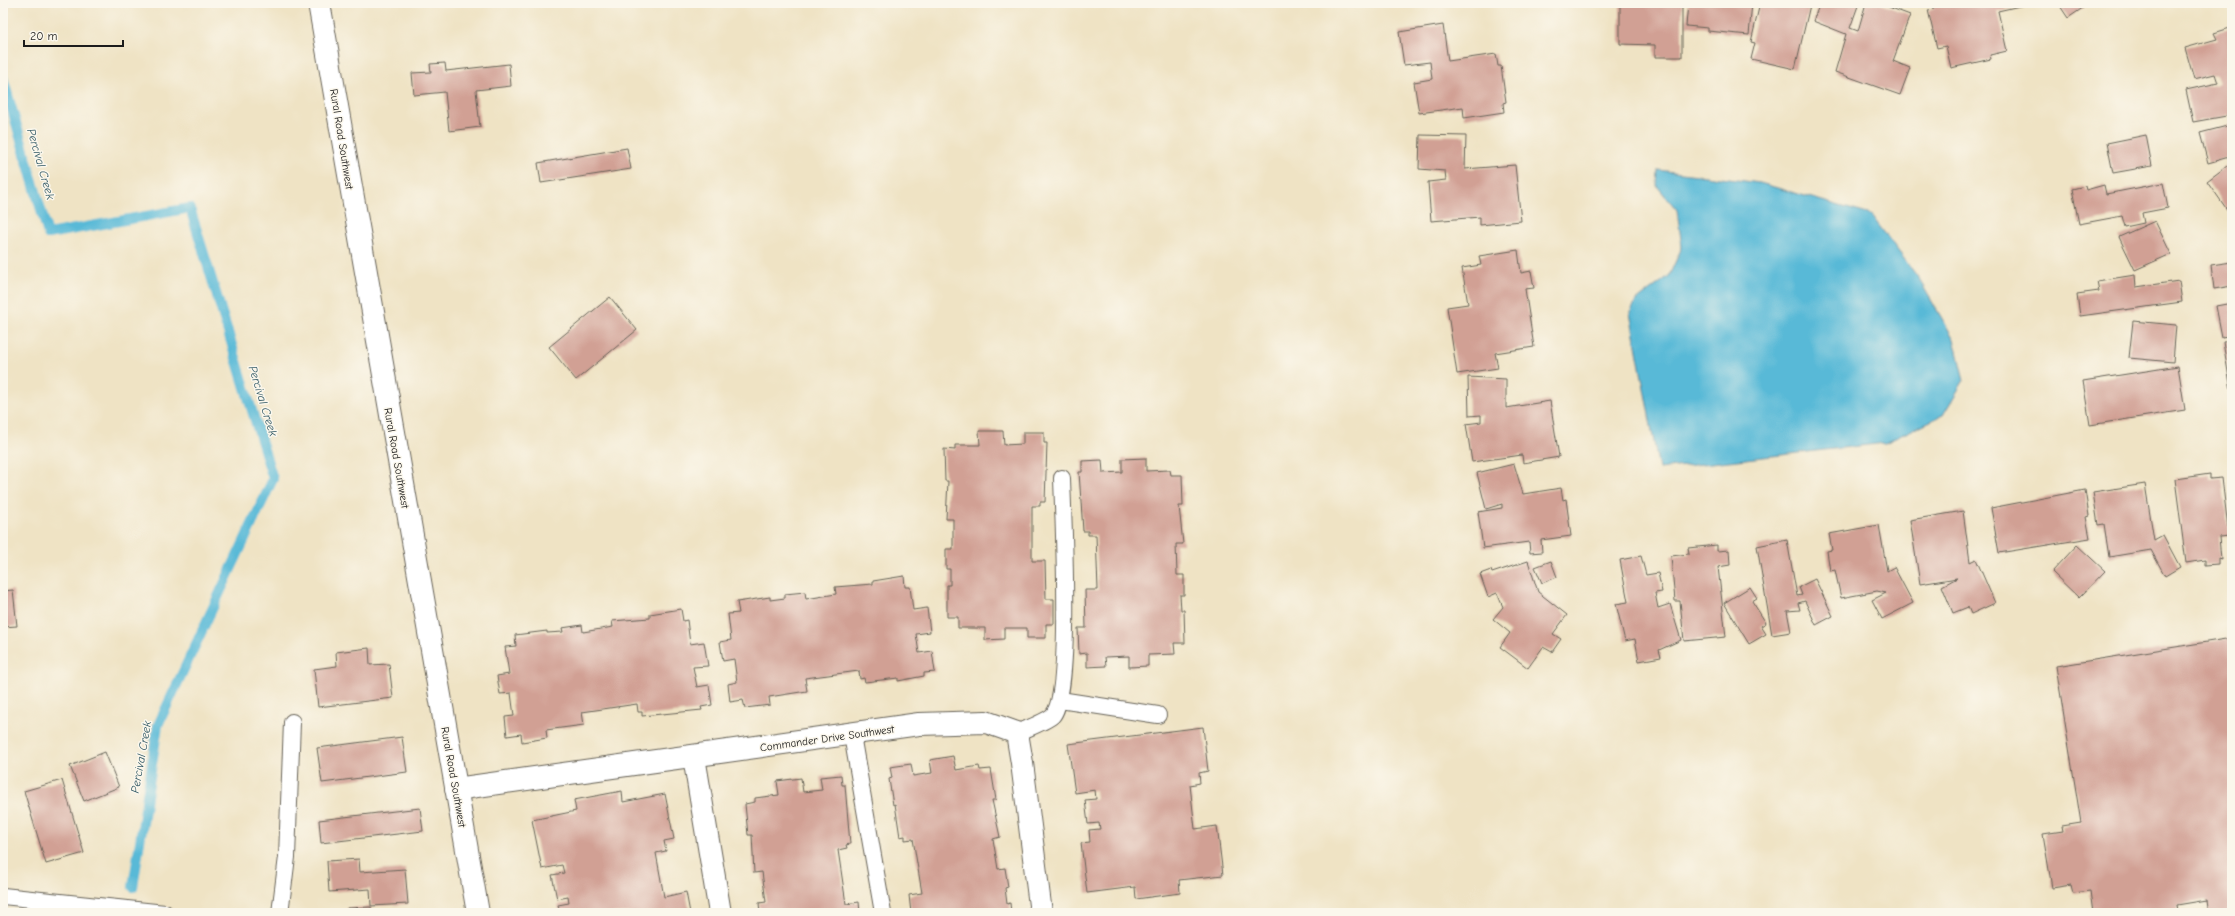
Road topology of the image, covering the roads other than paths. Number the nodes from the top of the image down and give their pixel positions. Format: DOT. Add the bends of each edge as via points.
graph roads {
  1 [pos="319,3"];
  2 [pos="1062,478"];
  3 [pos="1060,700"];
  4 [pos="1158,715"];
  5 [pos="292,722"];
  6 [pos="1017,733"];
  7 [pos="852,735"];
  8 [pos="694,757"];
  9 [pos="456,789"];
  10 [pos="3,896"];
  11 [pos="165,913"];
  12 [pos="280,913"];
  13 [pos="478,913"];
  14 [pos="720,913"];
  15 [pos="884,913"];
  16 [pos="1041,913"];
  1 -- 9 [label="street, Rural Road Southwest"];
  2 -- 3 [label="lane" via="1064,651"];
  3 -- 4 [label="lane"];
  3 -- 6 [label="lane" via="1052,716"];
  5 -- 12 [label="lane" via="287,850"];
  6 -- 7 [label="street, Commander Drive Southwest" via="986,722 919,724"];
  6 -- 16 [label="street"];
  7 -- 8 [label="street, Commander Drive Southwest"];
  7 -- 15 [label="lane"];
  8 -- 9 [label="street, Commander Drive Southwest"];
  8 -- 14 [label="street"];
  9 -- 13 [label="street, Rural Road Southwest"];
  10 -- 11 [label="lane"];
}
